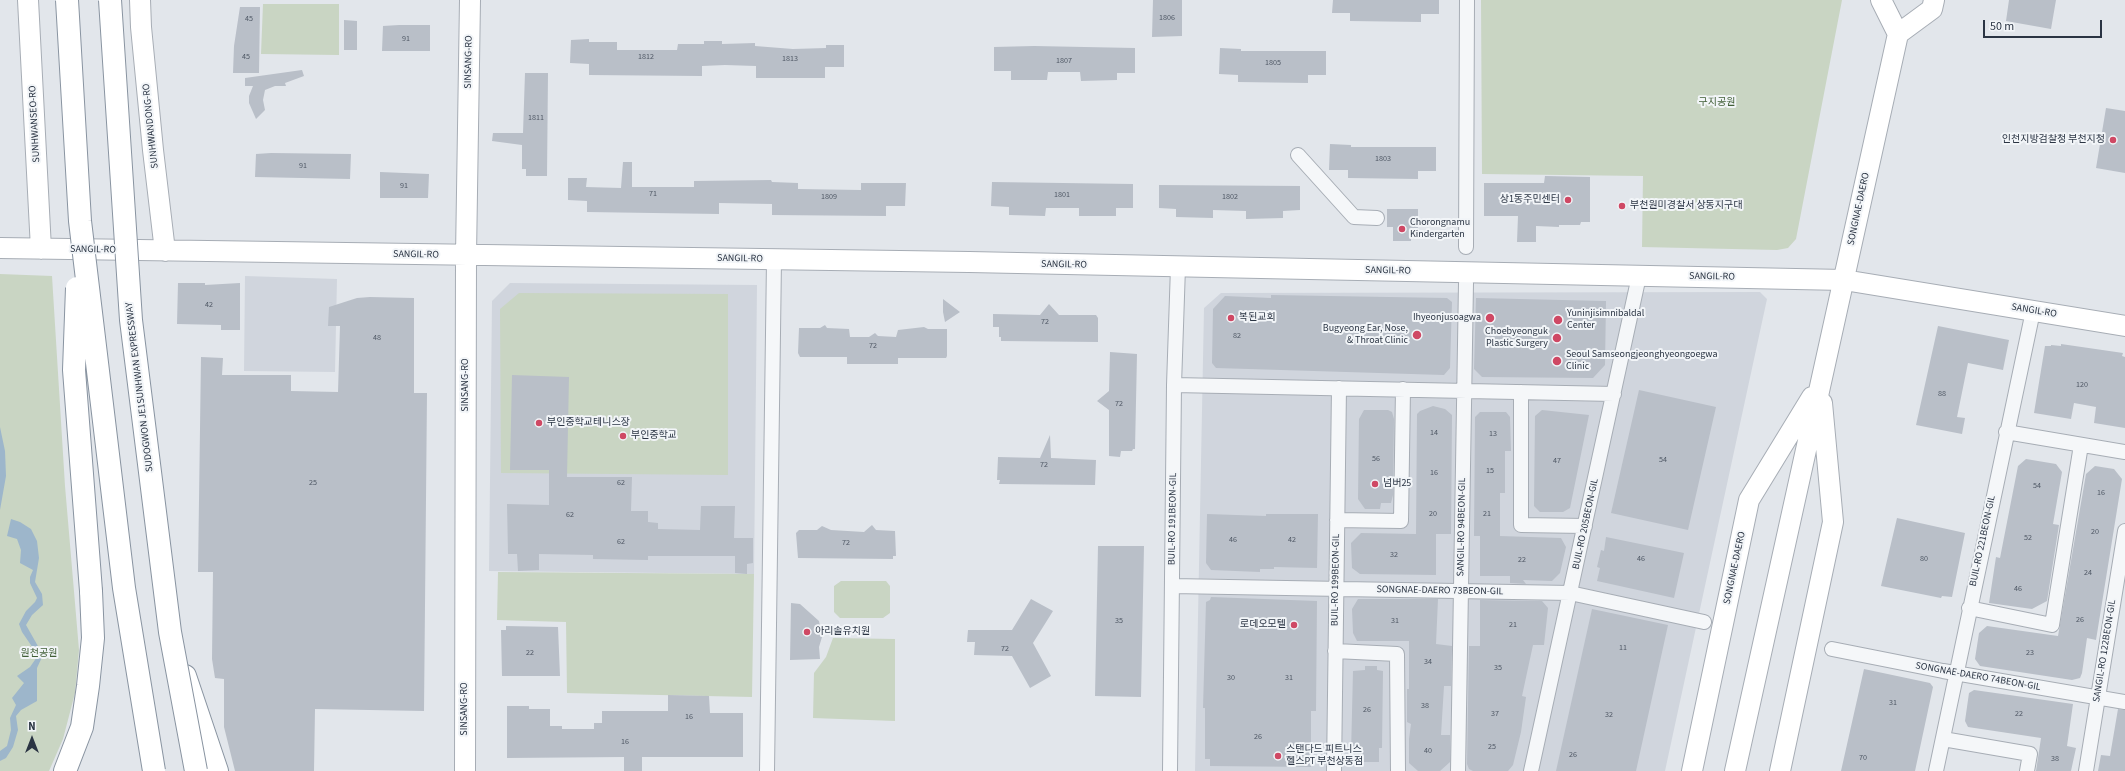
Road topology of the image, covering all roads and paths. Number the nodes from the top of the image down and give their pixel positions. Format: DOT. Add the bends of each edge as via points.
graph roads {
  1 [pos="28,0"];
  2 [pos="67,0"];
  3 [pos="110,0"];
  4 [pos="140,0"];
  5 [pos="470,0"];
  6 [pos="1467,0"];
  7 [pos="1881,0"];
  8 [pos="1934,0"];
  9 [pos="1898,34"];
  10 [pos="1298,155"];
  11 [pos="1377,218"];
  12 [pos="80,221"];
  13 [pos="1466,247"];
  14 [pos="0,248"];
  15 [pos="41,249"];
  16 [pos="165,251"];
  17 [pos="466,256"];
  18 [pos="774,260"];
  19 [pos="1178,267"];
  20 [pos="1639,276"];
  21 [pos="1844,280"];
  22 [pos="1466,283"];
  23 [pos="2033,311"];
  24 [pos="2125,326"];
  25 [pos="1821,383"];
  26 [pos="1174,385"];
  27 [pos="1339,388"];
  28 [pos="1403,390"];
  29 [pos="1464,391"];
  30 [pos="1521,392"];
  31 [pos="1614,394"];
  32 [pos="2006,432"];
  33 [pos="2081,445"];
  34 [pos="2125,452"];
  35 [pos="1337,520"];
  36 [pos="1585,526"];
  37 [pos="2125,531"];
  38 [pos="1172,586"];
  39 [pos="1336,589"];
  40 [pos="1461,591"];
  41 [pos="1570,593"];
  42 [pos="1970,608"];
  43 [pos="1704,622"];
  44 [pos="170,632"];
  45 [pos="1832,649"];
  46 [pos="1335,651"];
  47 [pos="1955,673"];
  48 [pos="2098,697"];
  49 [pos="2125,702"];
  50 [pos="1942,739"];
  51 [pos="65,771"];
  52 [pos="154,771"];
  53 [pos="196,771"];
  54 [pos="217,771"];
  55 [pos="465,771"];
  56 [pos="767,771"];
  57 [pos="1170,771"];
  58 [pos="1334,771"];
  59 [pos="1398,771"];
  60 [pos="1458,771"];
  61 [pos="1531,771"];
  62 [pos="1692,771"];
  63 [pos="1735,771"];
  64 [pos="1780,771"];
  65 [pos="1936,771"];
  66 [pos="2026,771"];
  67 [pos="2086,771"];
  1 -- 15 [label="street, SUNHWANSEO-RO"];
  2 -- 12 [label="highway, bridge"];
  3 -- 44 [label="highway, SUDOGWON JE1SUNHWAN EXPRESSWAY, bridge" via="131,320"];
  4 -- 16 [label="street, SUNHWANDONG-RO"];
  5 -- 17 [label="street, SINSANG-RO"];
  6 -- 13 [label="street"];
  7 -- 9 [label="street"];
  8 -- 9 [label="street" via="1932,9"];
  9 -- 21 [label="street, SONGNAE-DAERO"];
  10 -- 11 [label="street" via="1354,218"];
  12 -- 51 [label="highway, bridge" via="74,370 93,638 82,727"];
  12 -- 52 [label="highway, bridge" via="124,588"];
  14 -- 15 [label="street, SANGIL-RO"];
  15 -- 16 [label="street, SANGIL-RO"];
  16 -- 17 [label="street, SANGIL-RO"];
  17 -- 18 [label="street, SANGIL-RO"];
  17 -- 55 [label="street, SINSANG-RO"];
  18 -- 19 [label="street, SANGIL-RO"];
  18 -- 56 [label="street"];
  19 -- 20 [label="street, SANGIL-RO"];
  19 -- 26 [label="street, BUIL-RO 191BEON-GIL"];
  20 -- 21 [label="street, SANGIL-RO"];
  20 -- 31 [label="street, BUIL-RO 205BEON-GIL"];
  21 -- 23 [label="street, SANGIL-RO"];
  21 -- 25 [label="street, SONGNAE-DAERO"];
  22 -- 29 [label="street, SANGIL-RO 94BEON-GIL"];
  23 -- 24 [label="street, SANGIL-RO"];
  23 -- 32 [label="street, BUIL-RO 221BEON-GIL"];
  25 -- 62 [label="street, SONGNAE-DAERO" via="1749,500"];
  25 -- 63 [label="street, SONGNAE-DAERO"];
  25 -- 64 [label="street, SONGNAE-DAERO" via="1833,522"];
  26 -- 27 [label="street"];
  26 -- 38 [label="street, BUIL-RO 191BEON-GIL"];
  27 -- 28 [label="street"];
  27 -- 35 [label="street, BUIL-RO 199BEON-GIL"];
  28 -- 29 [label="street"];
  28 -- 35 [label="street" via="1401,521"];
  29 -- 30 [label="street"];
  29 -- 40 [label="street, SANGIL-RO 94BEON-GIL"];
  30 -- 31 [label="street"];
  30 -- 36 [label="street" via="1521,525"];
  31 -- 36 [label="street, BUIL-RO 205BEON-GIL"];
  32 -- 33 [label="street"];
  32 -- 42 [label="street, BUIL-RO 221BEON-GIL"];
  33 -- 34 [label="street"];
  33 -- 42 [label="street" via="2052,625"];
  35 -- 39 [label="street, BUIL-RO 199BEON-GIL"];
  36 -- 41 [label="street, BUIL-RO 205BEON-GIL"];
  37 -- 48 [label="street, SANGIL-RO 122BEON-GIL"];
  38 -- 39 [label="street, SONGNAE-DAERO 73BEON-GIL"];
  38 -- 57 [label="street, BUIL-RO 191BEON-GIL"];
  39 -- 40 [label="street, SONGNAE-DAERO 73BEON-GIL"];
  39 -- 46 [label="street, BUIL-RO 199BEON-GIL"];
  40 -- 41 [label="street, SONGNAE-DAERO 73BEON-GIL"];
  40 -- 60 [label="street, SANGIL-RO 94BEON-GIL"];
  41 -- 43 [label="street, SONGNAE-DAERO 73BEON-GIL"];
  41 -- 61 [label="street, BUIL-RO 205BEON-GIL"];
  42 -- 47 [label="street, BUIL-RO 221BEON-GIL"];
  44 -- 53 [label="highway, SUDOGWON JE1SUNHWAN EXPRESSWAY, bridge"];
  44 -- 54 [label="highway, bridge"];
  45 -- 47 [label="street, SONGNAE-DAERO 74BEON-GIL"];
  46 -- 58 [label="street, BUIL-RO 199BEON-GIL"];
  46 -- 59 [label="street" via="1397,654"];
  47 -- 48 [label="street, SONGNAE-DAERO 74BEON-GIL"];
  47 -- 50 [label="street, BUIL-RO 221BEON-GIL"];
  48 -- 49 [label="street, SONGNAE-DAERO 74BEON-GIL"];
  48 -- 67 [label="street, SANGIL-RO 122BEON-GIL"];
  50 -- 65 [label="street, BUIL-RO 221BEON-GIL"];
  50 -- 66 [label="street" via="2030,754"];
}
